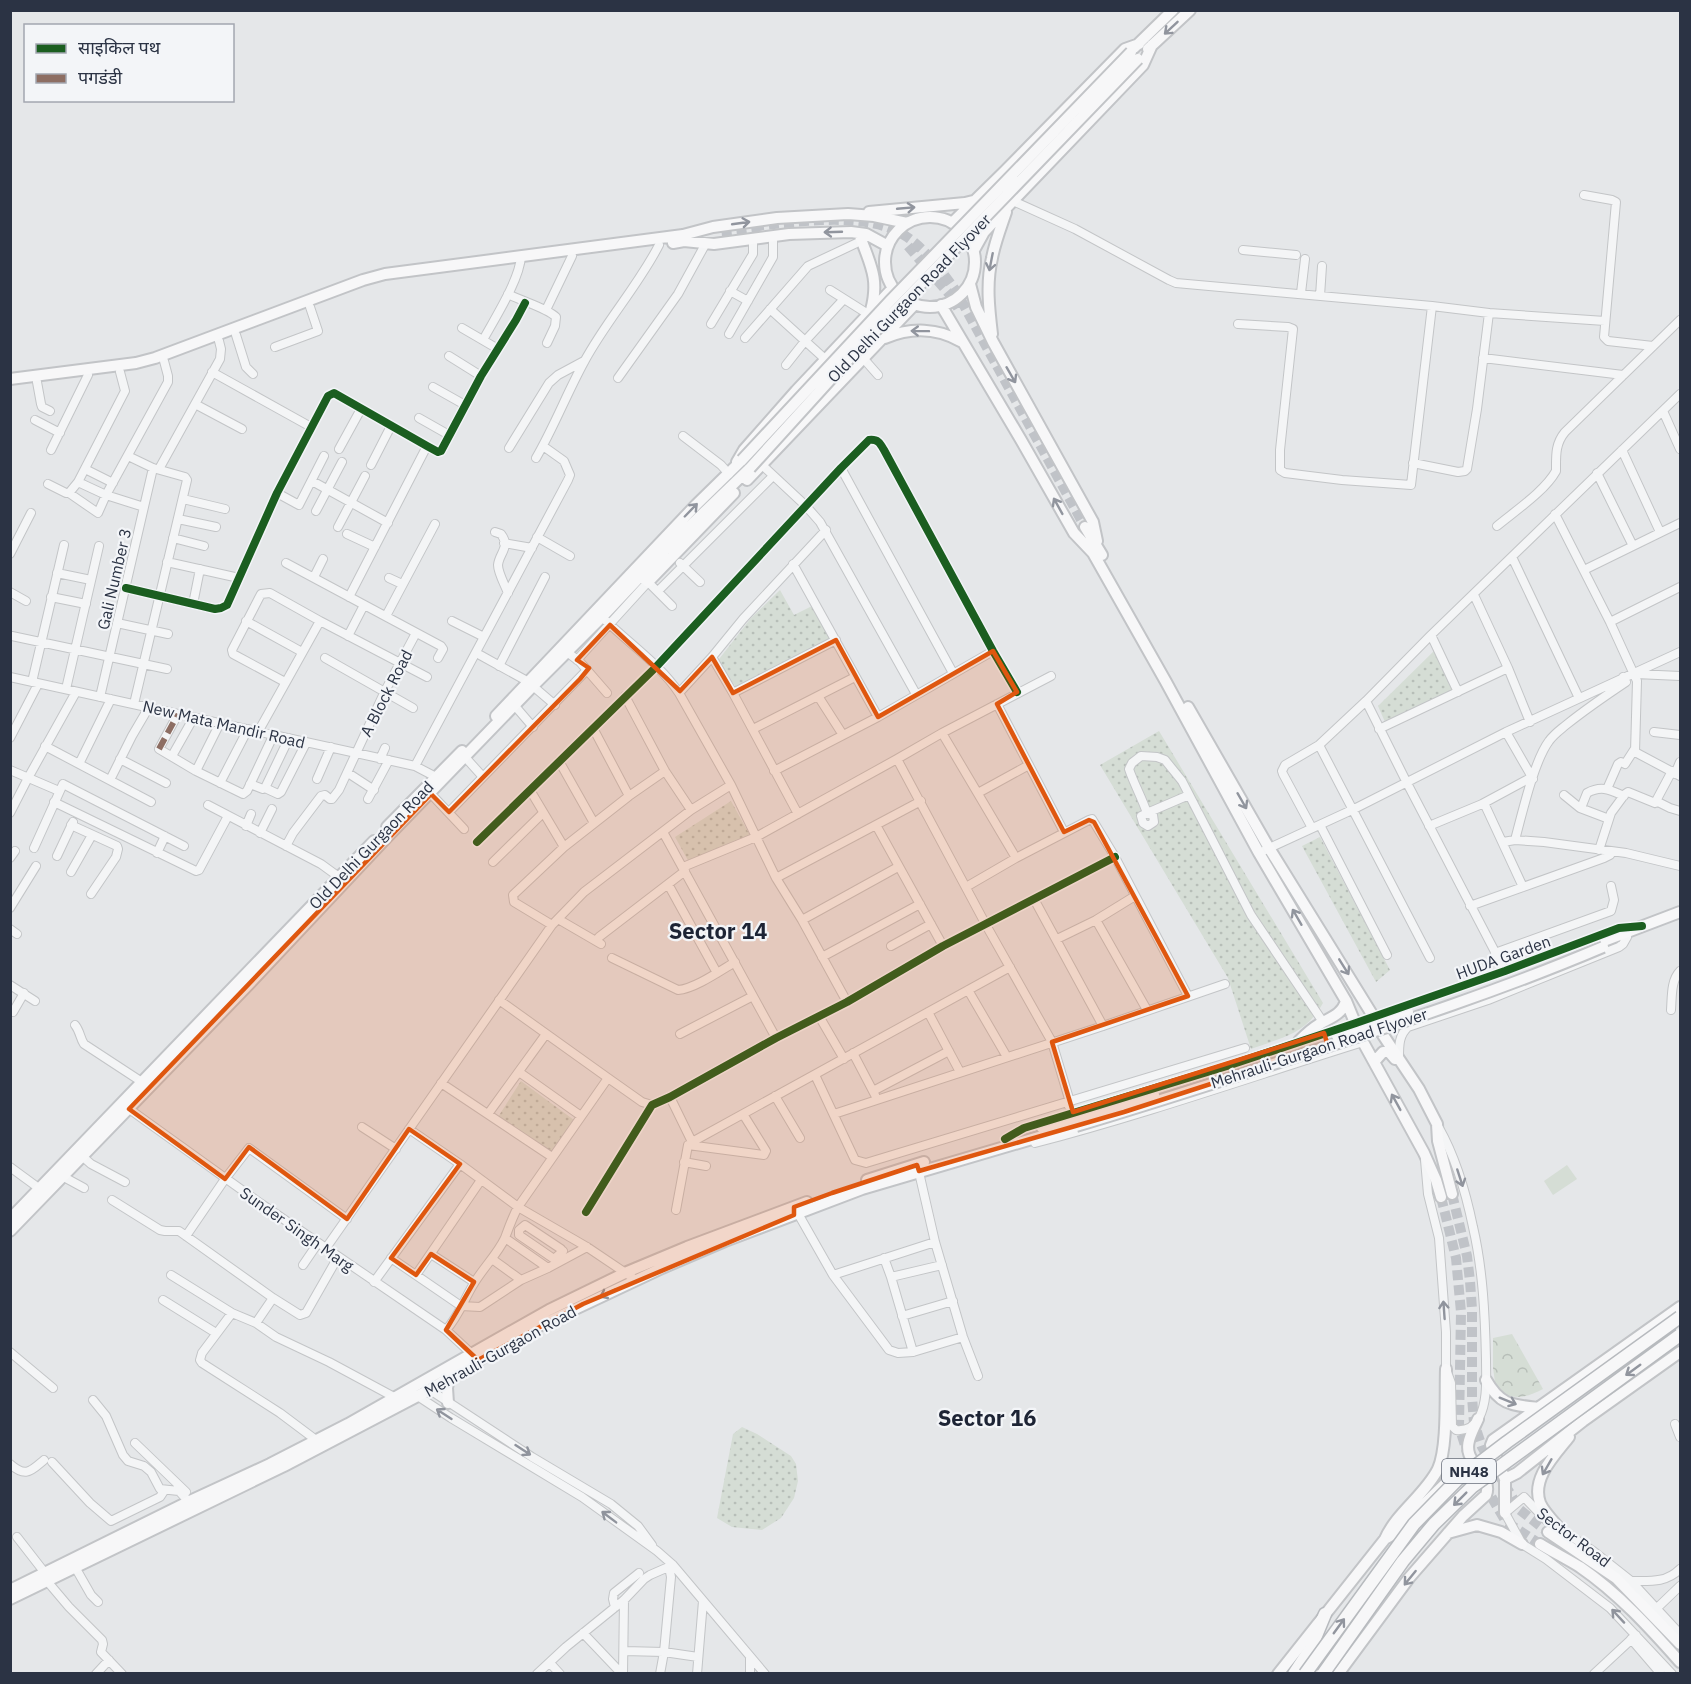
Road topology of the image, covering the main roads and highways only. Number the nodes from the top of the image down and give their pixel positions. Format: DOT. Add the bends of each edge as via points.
graph roads {
  1 [pos="1173,10"];
  2 [pos="1190,10"];
  3 [pos="1152,45"];
  4 [pos="1136,52"];
  5 [pos="976,199"];
  6 [pos="1010,203"];
  7 [pos="848,214"];
  8 [pos="907,223"];
  9 [pos="952,223"];
  10 [pos="721,233"];
  11 [pos="860,237"];
  12 [pos="684,238"];
  13 [pos="888,246"];
  14 [pos="974,250"];
  15 [pos="521,259"];
  16 [pos="969,284"];
  17 [pos="893,288"];
  18 [pos="915,304"];
  19 [pos="941,306"];
  20 [pos="870,312"];
  21 [pos="878,342"];
  22 [pos="962,342"];
  23 [pos="993,342"];
  24 [pos="10,379"];
  25 [pos="10,385"];
  26 [pos="746,464"];
  27 [pos="730,472"];
  28 [pos="1083,528"];
  29 [pos="1096,551"];
  30 [pos="669,553"];
  31 [pos="642,575"];
  32 [pos="530,684"];
  33 [pos="392,827"];
  34 [pos="1264,850"];
  35 [pos="1680,912"];
  36 [pos="1680,917"];
  37 [pos="1602,944"];
  38 [pos="252,974"];
  39 [pos="1346,1001"];
  40 [pos="1299,1041"];
  41 [pos="1374,1062"];
  42 [pos="1419,1089"];
  43 [pos="126,1106"];
  44 [pos="1006,1142"];
  45 [pos="796,1210"];
  46 [pos="15,1214"];
  47 [pos="10,1231"];
  48 [pos="1680,1307"];
  49 [pos="1680,1317"];
  50 [pos="1680,1335"];
  51 [pos="1680,1352"];
  52 [pos="475,1357"];
  53 [pos="1446,1369"];
  54 [pos="449,1378"];
  55 [pos="1486,1380"];
  56 [pos="425,1387"];
  57 [pos="414,1393"];
  58 [pos="448,1403"];
  59 [pos="1539,1408"];
  60 [pos="1478,1419"];
  61 [pos="1583,1421"];
  62 [pos="1473,1461"];
  63 [pos="1505,1479"];
  64 [pos="194,1502"];
  65 [pos="1505,1513"];
  66 [pos="1560,1529"];
  67 [pos="1548,1532"];
  68 [pos="1448,1533"];
  69 [pos="1385,1539"];
  70 [pos="1522,1544"];
  71 [pos="1540,1544"];
  72 [pos="46,1577"];
  73 [pos="17,1590"];
  74 [pos="10,1599"];
  75 [pos="1325,1614"];
  76 [pos="1680,1644"];
  77 [pos="1680,1662"];
  78 [pos="1278,1674"];
  79 [pos="1294,1674"];
  80 [pos="1305,1674"];
  81 [pos="1323,1674"];
  82 [pos="1338,1674"];
  1 -- 4 [label="main road"];
  2 -- 3 [label="main road, one-way"];
  3 -- 4 [label="main road, Old Delhi Gurgaon Road Flyover"];
  3 -- 6 [label="main road" via="1143,65"];
  4 -- 5 [label="main road" via="1125,49"];
  4 -- 26 [label="main road, Old Delhi Gurgaon Road Flyover, bridge"];
  7 -- 5 [label="main road, one-way"];
  5 -- 9 [label="main road"];
  6 -- 14 [label="main road" via="984,232"];
  6 -- 23 [label="main road, one-way" via="995,243 989,274"];
  7 -- 8 [label="main road"];
  12 -- 7 [label="main road, one-way" via="713,226"];
  8 -- 9 [label="main road" via="934,217"];
  8 -- 13 [label="main road"];
  9 -- 14 [label="main road" via="963,231"];
  10 -- 12 [label="main road"];
  11 -- 12 [label="main road, one-way" via="838,232 714,244"];
  11 -- 13 [label="main road" via="873,237"];
  11 -- 20 [label="main road" via="874,275"];
  12 -- 15 [label="main road"];
  12 -- 15 [label="main road" via="572,256"];
  13 -- 17 [label="main road" via="885,266"];
  14 -- 16 [label="main road" via="975,271"];
  15 -- 24 [label="main road" via="385,274 155,358"];
  15 -- 25 [label="main road" via="365,286 138,370"];
  16 -- 19 [label="main road" via="957,298"];
  16 -- 23 [label="main road"];
  17 -- 18 [label="main road"];
  17 -- 20 [label="main road"];
  18 -- 19 [label="main road"];
  18 -- 21 [label="main road"];
  19 -- 22 [label="main road"];
  20 -- 27 [label="main road" via="744,450"];
  22 -- 21 [label="main road, one-way" via="921,330 902,332"];
  21 -- 30 [label="main road" via="762,465"];
  29 -- 22 [label="main road, one-way" via="1074,533"];
  23 -- 29 [label="main road, one-way" via="1093,522"];
  26 -- 27 [label="main road, Old Delhi Gurgaon Road Flyover"];
  26 -- 30 [label="main road, Old Delhi Gurgaon Road Flyover"];
  31 -- 27 [label="main road, Old Delhi Gurgaon Road, one-way" via="696,505"];
  28 -- 29 [label="main road"];
  29 -- 34 [label="main road"];
  30 -- 31 [label="main road"];
  31 -- 32 [label="main road, Old Delhi Gurgaon Road"];
  31 -- 32 [label="main road, Old Delhi Gurgaon Road" via="606,621"];
  32 -- 33 [label="main road, Old Delhi Gurgaon Road" via="436,777"];
  32 -- 33 [label="main road, Old Delhi Gurgaon Road" via="515,706 431,794"];
  33 -- 38 [label="main road, Old Delhi Gurgaon Road"];
  39 -- 34 [label="main road, one-way"];
  34 -- 42 [label="main road, one-way"];
  35 -- 37 [label="main road, Mehrauli-Gurgaon Road Flyover"];
  36 -- 37 [label="main road, Mehrauli-Gurgaon Road Flyover"];
  37 -- 44 [label="main road, Mehrauli-Gurgaon Road Flyover, bridge" via="1179,1088"];
  38 -- 43 [label="main road, Old Delhi Gurgaon Road"];
  38 -- 43 [label="main road, Old Delhi Gurgaon Road" via="142,1082"];
  39 -- 40 [label="main road" via="1324,1028 1315,1027"];
  39 -- 41 [label="main road"];
  41 -- 42 [label="main road" via="1380,1054 1389,1052"];
  42 -- 41 [label="main road, one-way" via="1437,1124 1447,1196"];
  43 -- 46 [label="main road, Old Delhi Gurgaon Road"];
  43 -- 46 [label="main road, Old Delhi Gurgaon Road" via="62,1176"];
  44 -- 45 [label="main road, Mehrauli-Gurgaon Road" via="860,1186"];
  45 -- 52 [label="main road, Mehrauli-Gurgaon Road, one-way"];
  45 -- 52 [label="main road, Mehrauli-Gurgaon Road" via="627,1272 549,1310"];
  46 -- 47 [label="main road, Old Delhi Gurgaon Road"];
  48 -- 59 [label="main road"];
  80 -- 49 [label="highway, NH48, one-way, bridge" via="1414,1524 1457,1480"];
  50 -- 81 [label="highway, NH48, one-way, bridge" via="1472,1487 1403,1561"];
  51 -- 61 [label="main road"];
  52 -- 54 [label="main road, Mehrauli-Gurgaon Road"];
  52 -- 56 [label="main road, Mehrauli-Gurgaon Road"];
  53 -- 69 [label="main road" via="1443,1454 1438,1470"];
  54 -- 56 [label="main road, Mehrauli-Gurgaon Road"];
  54 -- 58 [label="main road"];
  55 -- 59 [label="main road, one-way" via="1493,1392 1508,1403"];
  56 -- 57 [label="main road, Mehrauli-Gurgaon Road"];
  57 -- 64 [label="main road, Mehrauli-Gurgaon Road" via="284,1466"];
  57 -- 64 [label="main road, Mehrauli-Gurgaon Road" via="394,1398"];
  59 -- 63 [label="main road" via="1493,1440 1491,1445"];
  60 -- 62 [label="main road" via="1467,1449"];
  61 -- 63 [label="main road"];
  61 -- 66 [label="main road, one-way" via="1547,1465 1538,1491 1540,1504"];
  62 -- 68 [label="main road" via="1488,1490"];
  62 -- 69 [label="main road"];
  63 -- 65 [label="main road"];
  64 -- 72 [label="main road, Mehrauli-Gurgaon Road"];
  64 -- 72 [label="main road, Mehrauli-Gurgaon Road" via="75,1567"];
  67 -- 76 [label="main road" via="1616,1578"];
  68 -- 70 [label="main road" via="1477,1525"];
  68 -- 82 [label="main road, one-way" via="1409,1578"];
  69 -- 75 [label="main road"];
  71 -- 77 [label="main road" via="1612,1592"];
  72 -- 73 [label="main road, Mehrauli-Gurgaon Road"];
  73 -- 74 [label="main road, Mehrauli-Gurgaon Road"];
  75 -- 78 [label="main road"];
  75 -- 79 [label="highway" via="1311,1648"];
}
